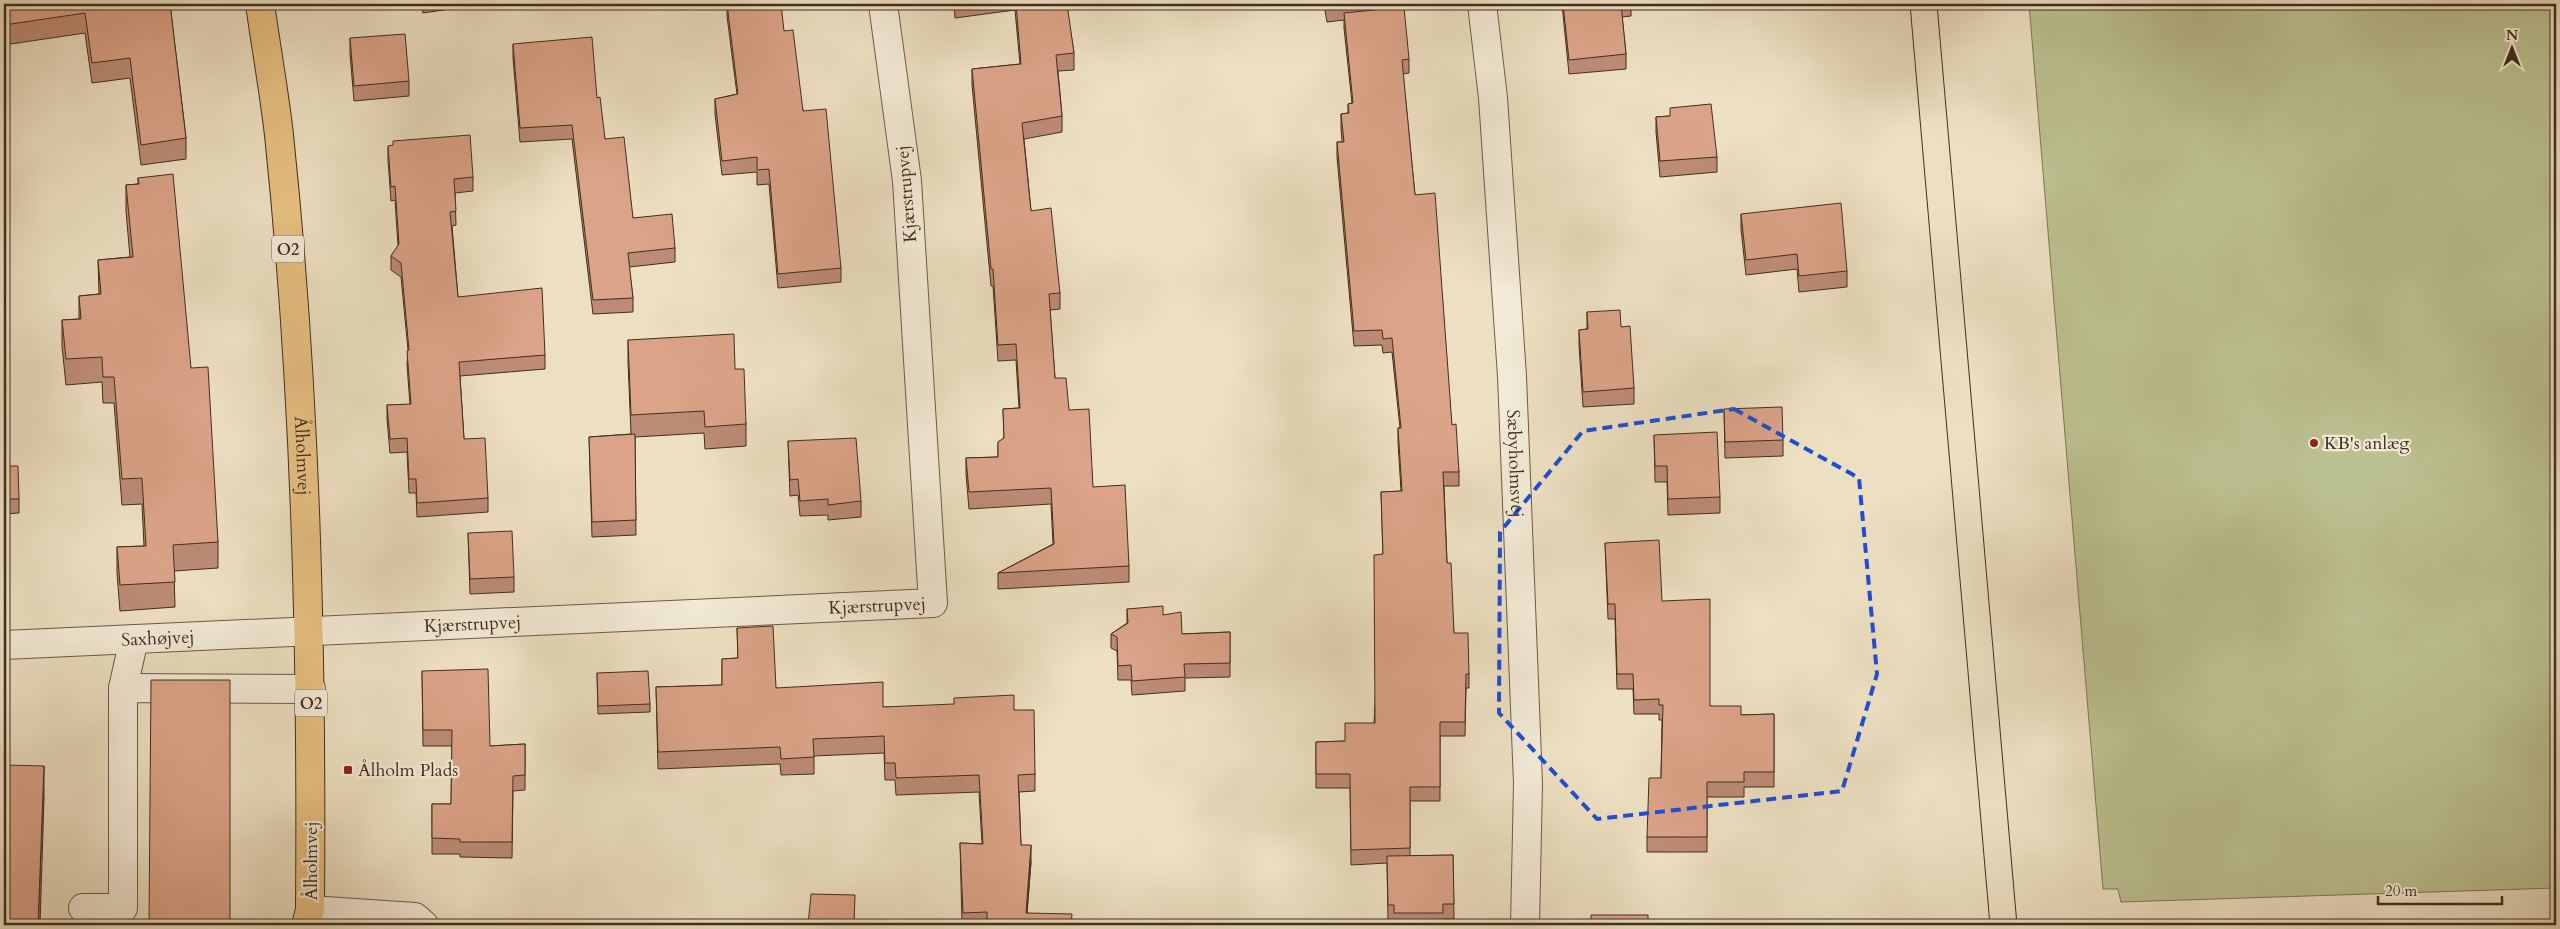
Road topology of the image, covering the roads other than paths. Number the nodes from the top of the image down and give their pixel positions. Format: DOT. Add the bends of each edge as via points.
graph roads {
  1 [pos="260,4"];
  2 [pos="883,4"];
  3 [pos="1482,4"];
  4 [pos="310,630"];
  5 [pos="134,639"];
  6 [pos="4,646"];
  7 [pos="123,688"];
  8 [pos="311,689"];
  9 [pos="83,908"];
  10 [pos="310,920"];
  11 [pos="424,925"];
  12 [pos="1524,925"];
  1 -- 4 [label="main road, Ålholmvej / O2" via="279,134 295,326"];
  2 -- 4 [label="street, Kjærstrupvej" via="907,181 933,602"];
  3 -- 12 [label="street, Sæbyholmsvej" via="1493,98 1512,376 1528,784"];
  4 -- 5 [label="street, Saxhøjvej"];
  4 -- 8 [label="main road, Ålholmvej / O2"];
  5 -- 6 [label="street, Saxhøjvej"];
  5 -- 7 [label="street"];
  7 -- 8 [label="street"];
  7 -- 9 [label="street" via="123,908"];
  8 -- 10 [label="main road, Ålholmvej / O2"];
  10 -- 11 [label="street" via="415,917"];
}
